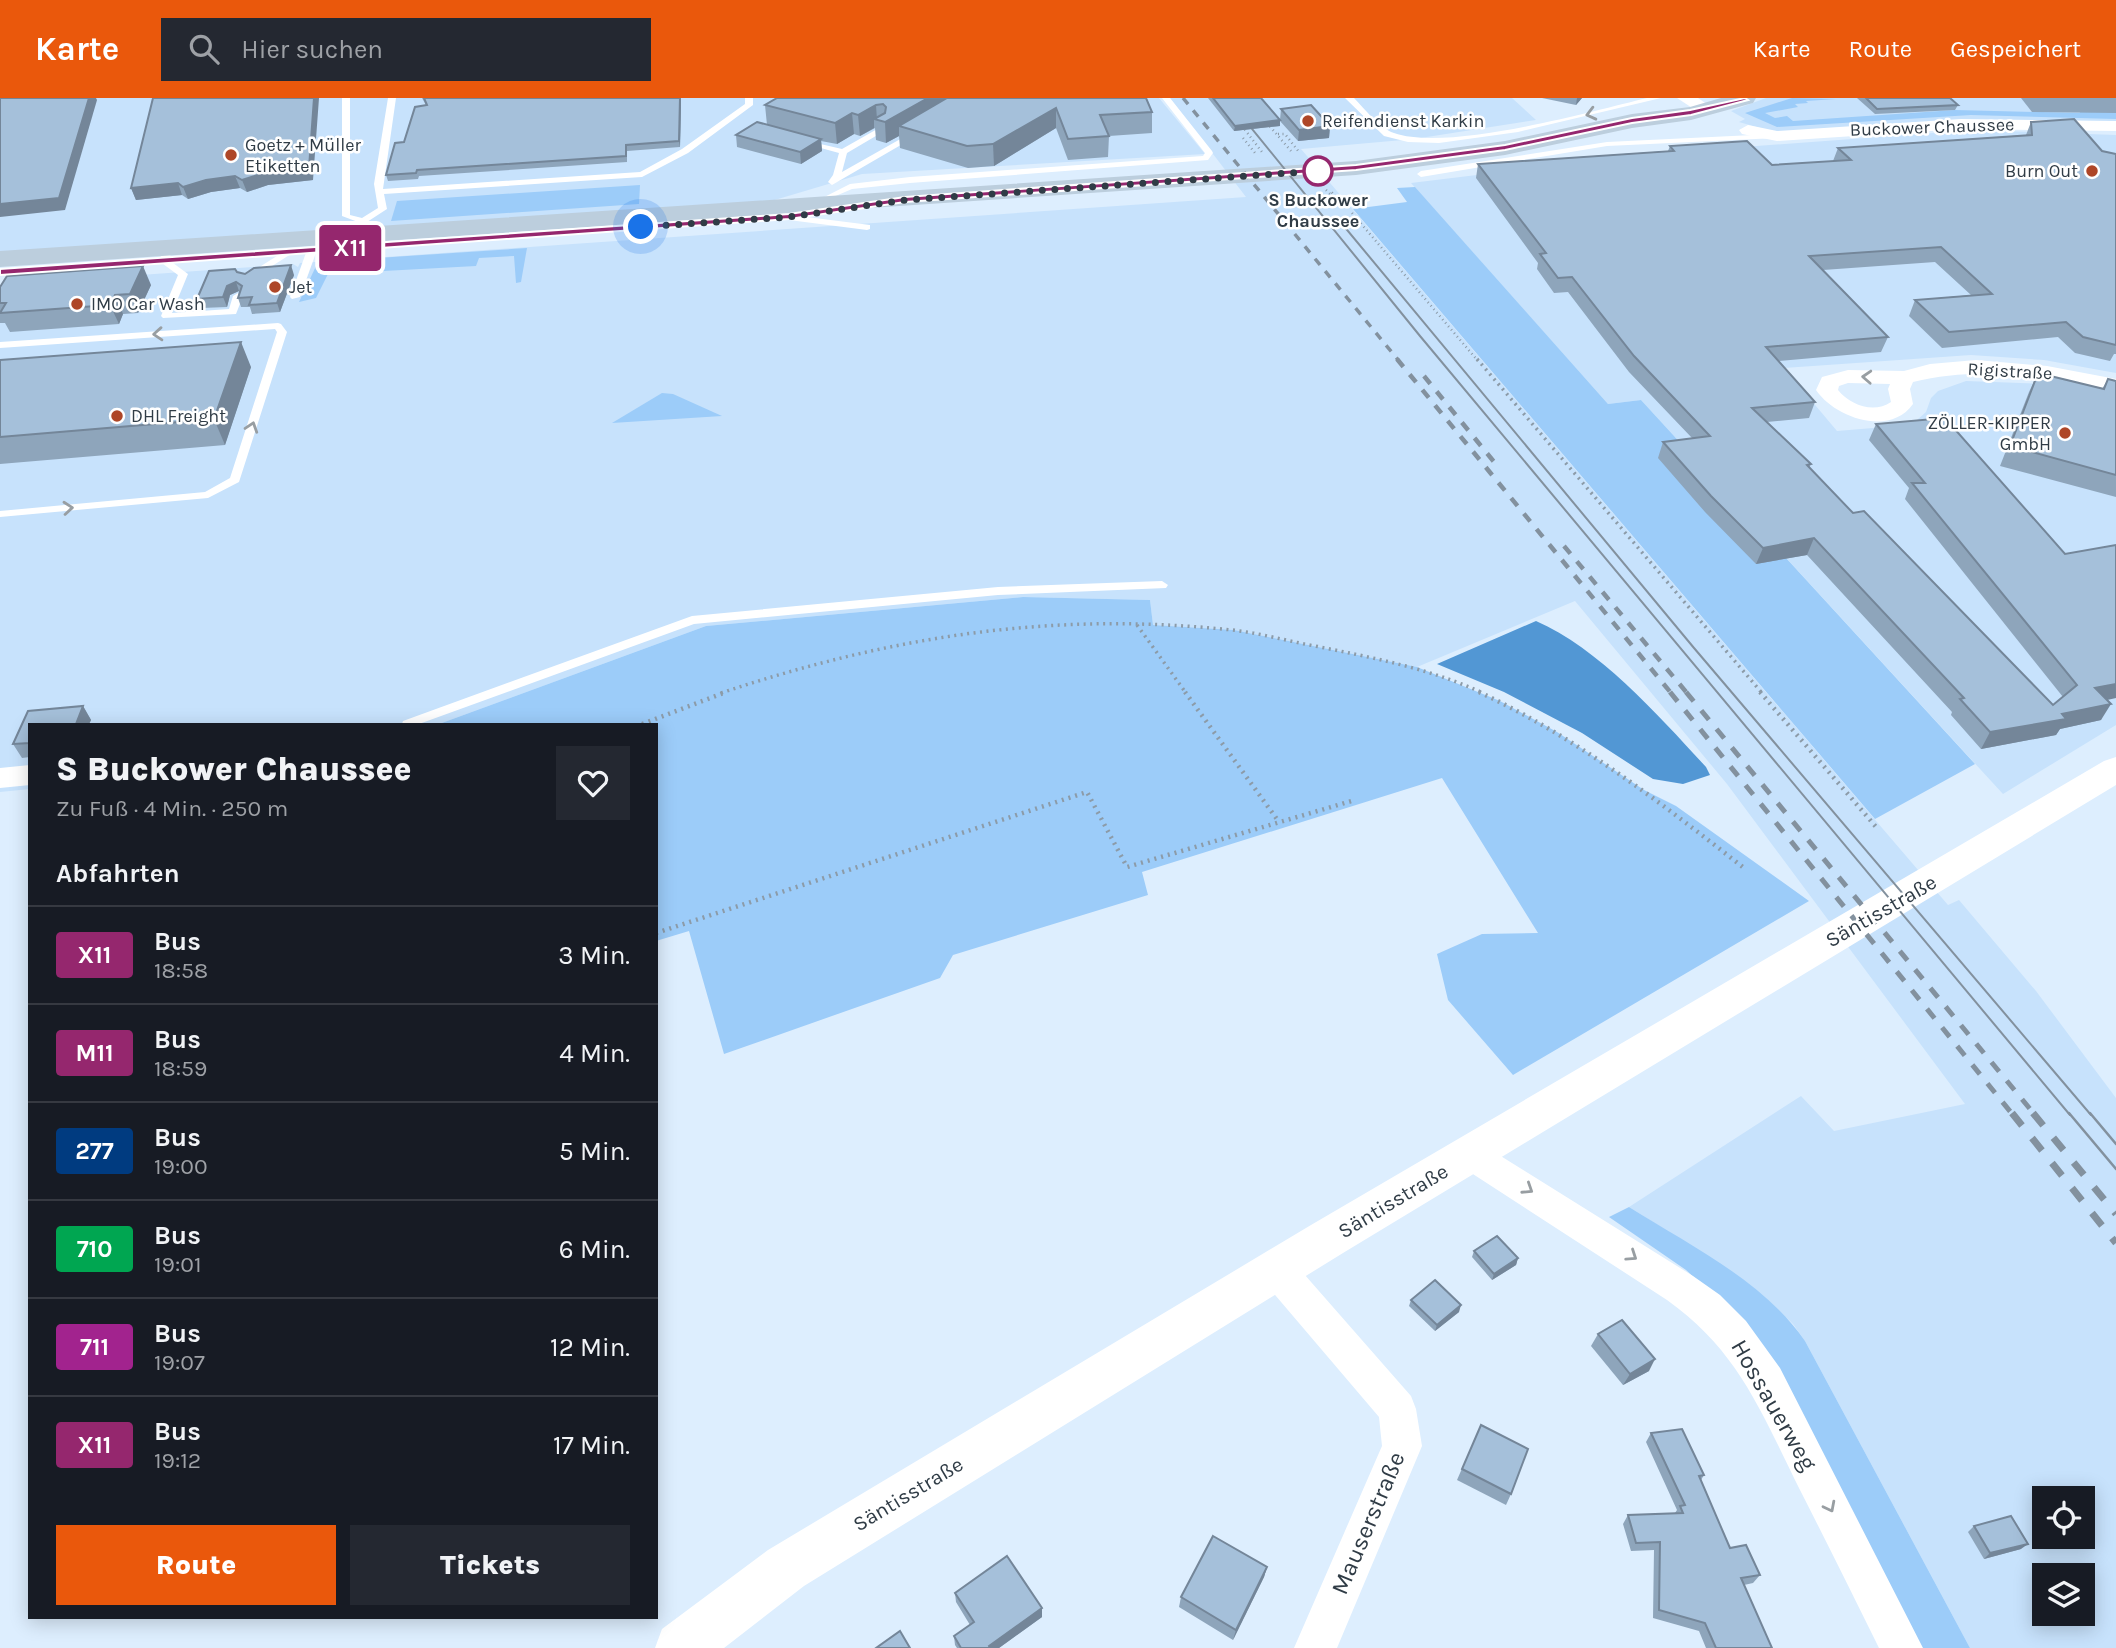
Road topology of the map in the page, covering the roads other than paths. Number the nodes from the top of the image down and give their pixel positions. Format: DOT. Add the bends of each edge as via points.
graph roads {
  1 [pos="346,98"];
  2 [pos="392,98"];
  3 [pos="748,98"];
  4 [pos="1166,98"];
  5 [pos="1349,98"];
  6 [pos="1657,98"];
  7 [pos="1685,98"];
  8 [pos="1745,98"];
  9 [pos="1706,109"];
  10 [pos="1632,121"];
  11 [pos="2116,126"];
  12 [pos="882,130"];
  13 [pos="1748,130"];
  14 [pos="920,132"];
  15 [pos="1777,136"];
  16 [pos="796,140"];
  17 [pos="843,152"];
  18 [pos="1421,174"];
  19 [pos="833,181"];
  20 [pos="379,192"];
  21 [pos="905,200"];
  22 [pos="818,202"];
  23 [pos="789,217"];
  24 [pos="867,227"];
  25 [pos="544,228"];
  26 [pos="359,234"];
  27 [pos="300,251"];
  28 [pos="166,254"];
  29 [pos="0,259"];
  30 [pos="0,272"];
  31 [pos="246,279"];
  32 [pos="238,296"];
  33 [pos="295,297"];
  34 [pos="0,345"];
  35 [pos="1904,377"];
  36 [pos="2116,384"];
  37 [pos="0,514"];
  38 [pos="1162,586"];
  39 [pos="411,723"];
  40 [pos="28,775"];
  41 [pos="2112,777"];
  42 [pos="0,778"];
  43 [pos="1471,1155"];
  44 [pos="1277,1270"];
  45 [pos="681,1648"];
  46 [pos="1315,1648"];
  47 [pos="1902,1648"];
  1 -- 26 [label="lane" via="346,216"];
  2 -- 20 [label="lane"];
  3 -- 20 [label="lane" via="749,105 685,152 642,174"];
  4 -- 22 [label="lane" via="1209,153 1205,158 850,187"];
  6 -- 5 [label="lane, one-way" via="1558,122 1421,143 1395,139"];
  7 -- 9 [label="street"];
  7 -- 10 [label="main road"];
  8 -- 9 [label="main road"];
  9 -- 10 [label="main road"];
  10 -- 21 [label="main road" via="1505,148 1356,168"];
  11 -- 15 [label="street, Buckower Chaussee" via="1961,124"];
  12 -- 17 [label="lane"];
  13 -- 15 [label="street, Buckower Chaussee"];
  14 -- 19 [label="lane"];
  15 -- 18 [label="lane" via="1607,144"];
  16 -- 17 [label="lane"];
  17 -- 19 [label="lane"];
  19 -- 22 [label="lane"];
  20 -- 26 [label="lane" via="383,209"];
  21 -- 22 [label="main road"];
  21 -- 23 [label="main road"];
  22 -- 23 [label="lane"];
  22 -- 25 [label="main road"];
  23 -- 24 [label="lane"];
  23 -- 25 [label="main road"];
  25 -- 26 [label="main road"];
  26 -- 27 [label="main road"];
  26 -- 28 [label="main road"];
  27 -- 28 [label="main road"];
  27 -- 31 [label="lane"];
  27 -- 33 [label="lane"];
  28 -- 29 [label="main road"];
  28 -- 30 [label="main road"];
  28 -- 32 [label="lane" via="183,274 166,316 233,312"];
  37 -- 34 [label="lane, one-way" via="208,495 235,480 282,332 278,326"];
  35 -- 36 [label="street, Rigistraße" via="1931,370 1991,368"];
  38 -- 39 [label="lane" via="998,591 692,620"];
  40 -- 42 [label="street"];
  41 -- 43 [label="street, Säntisstraße"];
  43 -- 44 [label="street, Säntisstraße"];
  43 -- 47 [label="street, Hossauerweg, one-way" via="1658,1273 1707,1307 1733,1333 1766,1381"];
  44 -- 45 [label="street, Säntisstraße" via="786,1568"];
  44 -- 46 [label="street, Mauserstraße" via="1397,1409 1402,1446"];
}
